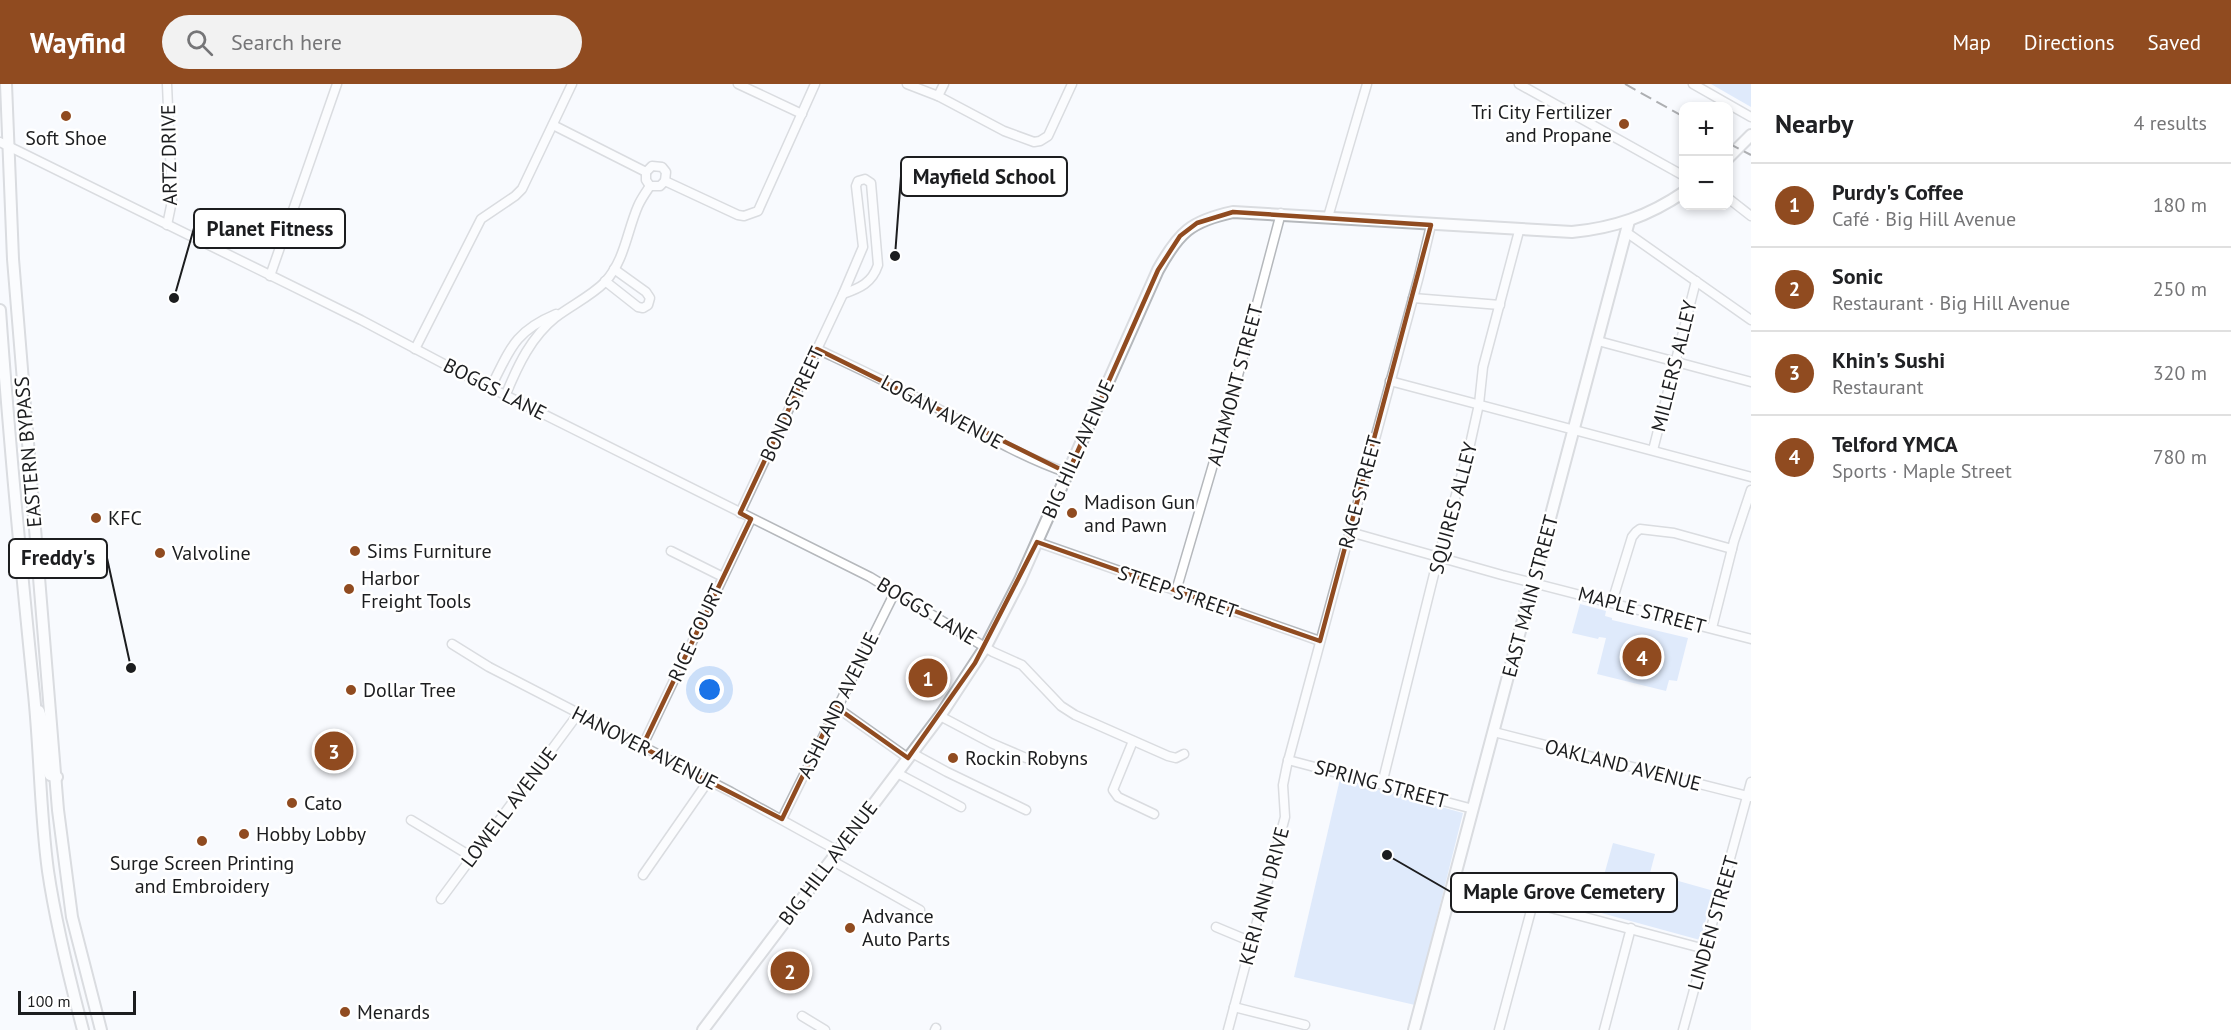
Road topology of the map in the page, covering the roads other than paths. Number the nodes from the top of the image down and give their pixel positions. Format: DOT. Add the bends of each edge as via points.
graph roads {
  1 [pos="6,84"];
  2 [pos="167,84"];
  3 [pos="337,84"];
  4 [pos="572,84"];
  5 [pos="738,84"];
  6 [pos="815,84"];
  7 [pos="908,84"];
  8 [pos="944,84"];
  9 [pos="1072,84"];
  10 [pos="1367,84"];
  11 [pos="1519,84"];
  12 [pos="1693,84"];
  13 [pos="938,96"];
  14 [pos="802,114"];
  15 [pos="1751,117"];
  16 [pos="553,124"];
  17 [pos="1751,135"];
  18 [pos="4,145"];
  19 [pos="1730,156"];
  20 [pos="646,172"];
  21 [pos="1679,174"];
  22 [pos="665,181"];
  23 [pos="650,186"];
  24 [pos="1679,195"];
  25 [pos="1733,202"];
  26 [pos="1281,213"];
  27 [pos="1751,216"];
  28 [pos="1328,217"];
  29 [pos="167,225"];
  30 [pos="1431,225"];
  31 [pos="1628,227"];
  32 [pos="1520,231"];
  33 [pos="614,269"];
  34 [pos="270,276"];
  35 [pos="605,281"];
  36 [pos="1696,281"];
  37 [pos="843,294"];
  38 [pos="1413,298"];
  39 [pos="1500,305"];
  40 [pos="0,310"];
  41 [pos="565,312"];
  42 [pos="1751,320"];
  43 [pos="1598,340"];
  44 [pos="415,349"];
  45 [pos="817,349"];
  46 [pos="1676,362"];
  47 [pos="1390,381"];
  48 [pos="1751,382"];
  49 [pos="491,387"];
  50 [pos="506,394"];
  51 [pos="1479,404"];
  52 [pos="1574,430"];
  53 [pos="1653,450"];
  54 [pos="1068,473"];
  55 [pos="1751,477"];
  56 [pos="1751,490"];
  57 [pos="740,513"];
  58 [pos="751,519"];
  59 [pos="1350,532"];
  60 [pos="1037,542"];
  61 [pos="1732,549"];
  62 [pos="671,551"];
  63 [pos="1438,558"];
  64 [pos="723,577"];
  65 [pos="1533,582"];
  66 [pos="1176,591"];
  67 [pos="895,592"];
  68 [pos="1612,602"];
  69 [pos="1712,628"];
  70 [pos="1751,639"];
  71 [pos="1320,641"];
  72 [pos="452,644"];
  73 [pos="986,646"];
  74 [pos="34,697"];
  75 [pos="836,707"];
  76 [pos="578,714"];
  77 [pos="940,716"];
  78 [pos="1494,732"];
  79 [pos="1133,741"];
  80 [pos="642,747"];
  81 [pos="1184,754"];
  82 [pos="910,755"];
  83 [pos="1026,758"];
  84 [pos="1288,760"];
  85 [pos="897,773"];
  86 [pos="57,777"];
  87 [pos="709,780"];
  88 [pos="1751,782"];
  89 [pos="1382,784"];
  90 [pos="1749,797"];
  91 [pos="961,807"];
  92 [pos="1473,809"];
  93 [pos="1026,810"];
  94 [pos="1154,814"];
  95 [pos="782,819"];
  96 [pos="411,820"];
  97 [pos="835,855"];
  98 [pos="472,857"];
  99 [pos="643,875"];
  100 [pos="1453,882"];
  101 [pos="441,899"];
  102 [pos="1533,903"];
  103 [pos="920,910"];
  104 [pos="1216,927"];
  105 [pos="1631,928"];
  106 [pos="1252,942"];
  107 [pos="1705,949"];
  108 [pos="1234,1007"];
  109 [pos="802,1016"];
  110 [pos="1305,1025"];
  111 [pos="83,1030"];
  112 [pos="101,1030"];
  113 [pos="703,1030"];
  114 [pos="825,1030"];
  115 [pos="1228,1030"];
  116 [pos="1414,1030"];
  117 [pos="1499,1030"];
  118 [pos="1604,1030"];
  119 [pos="1683,1030"];
  1 -- 18 [label="main road, EASTERN BYPASS"];
  2 -- 29 [label="street, ARTZ DRIVE" via="172,201"];
  3 -- 34 [label="street"];
  4 -- 16 [label="street"];
  5 -- 14 [label="street"];
  6 -- 14 [label="street"];
  7 -- 13 [label="street"];
  8 -- 13 [label="street"];
  9 -- 13 [label="street" via="1048,136 1034,142 1004,131"];
  10 -- 28 [label="street"];
  11 -- 21 [label="street"];
  12 -- 15 [label="street"];
  14 -- 22 [label="street" via="764,200 751,214 738,214"];
  16 -- 20 [label="street"];
  16 -- 44 [label="street" via="522,189 481,219"];
  17 -- 19 [label="main road"];
  18 -- 29 [label="street, BOGGS LANE"];
  18 -- 86 [label="main road, EASTERN BYPASS"];
  20 -- 22 [label="street" via="652,166 662,167"];
  20 -- 23 [label="street"];
  22 -- 23 [label="street" via="660,186"];
  23 -- 33 [label="street"];
  24 -- 31 [label="main road"];
  25 -- 27 [label="street"];
  26 -- 28 [label="main road, BIG HILL AVENUE"];
  26 -- 54 [label="main road, BIG HILL AVENUE" via="1233,212 1208,218 1170,249"];
  26 -- 66 [label="street, ALTAMONT STREET"];
  28 -- 30 [label="main road, BIG HILL AVENUE"];
  29 -- 34 [label="street, BOGGS LANE"];
  30 -- 32 [label="main road, BIG HILL AVENUE"];
  30 -- 38 [label="street, RACE STREET"];
  31 -- 32 [label="main road, BIG HILL AVENUE"];
  31 -- 36 [label="street, MILLERS ALLEY"];
  31 -- 43 [label="main road, EAST MAIN STREET"];
  32 -- 39 [label="street, SQUIRES ALLEY"];
  33 -- 35 [label="street"];
  33 -- 35 [label="street" via="646,292 650,298 648,305 638,307"];
  34 -- 44 [label="street, BOGGS LANE"];
  35 -- 41 [label="street"];
  36 -- 42 [label="street, MILLERS ALLEY"];
  36 -- 46 [label="street, MILLERS ALLEY"];
  37 -- 37 [label="street, BOND STREET" via="864,286 878,265 871,183 865,180 856,186 863,247"];
  37 -- 45 [label="street, BOND STREET"];
  38 -- 39 [label="street"];
  38 -- 47 [label="street, RACE STREET"];
  39 -- 51 [label="street, SQUIRES ALLEY" via="1483,367"];
  40 -- 74 [label="main road, EASTERN BYPASS"];
  41 -- 49 [label="street" via="533,324 520,335"];
  41 -- 50 [label="street" via="535,338"];
  43 -- 46 [label="street"];
  43 -- 52 [label="main road, EAST MAIN STREET"];
  44 -- 49 [label="street, BOGGS LANE"];
  45 -- 54 [label="street, LOGAN AVENUE" via="1027,457"];
  45 -- 57 [label="street, BOND STREET"];
  46 -- 48 [label="street"];
  46 -- 53 [label="street, MILLERS ALLEY"];
  47 -- 51 [label="street"];
  47 -- 59 [label="street, RACE STREET"];
  49 -- 50 [label="street, BOGGS LANE"];
  50 -- 57 [label="street, BOGGS LANE"];
  51 -- 52 [label="street"];
  51 -- 63 [label="street, SQUIRES ALLEY"];
  52 -- 53 [label="street"];
  52 -- 65 [label="main road, EAST MAIN STREET"];
  53 -- 55 [label="street"];
  54 -- 60 [label="main road, BIG HILL AVENUE"];
  56 -- 61 [label="street"];
  57 -- 58 [label="street, BOGGS LANE"];
  58 -- 64 [label="street, RICE COURT"];
  58 -- 67 [label="street, BOGGS LANE"];
  59 -- 63 [label="street, MAPLE STREET"];
  59 -- 71 [label="street, RACE STREET"];
  60 -- 66 [label="street, STEEP STREET"];
  60 -- 73 [label="main road, BIG HILL AVENUE"];
  61 -- 68 [label="street" via="1674,533 1640,529 1632,537"];
  61 -- 69 [label="street"];
  62 -- 64 [label="street"];
  63 -- 65 [label="street, MAPLE STREET"];
  63 -- 89 [label="street, SQUIRES ALLEY"];
  64 -- 80 [label="street, RICE COURT"];
  65 -- 68 [label="street, MAPLE STREET"];
  65 -- 78 [label="main road, EAST MAIN STREET"];
  66 -- 71 [label="street, STEEP STREET"];
  67 -- 73 [label="street, BOGGS LANE"];
  67 -- 75 [label="street, ASHLAND AVENUE"];
  68 -- 69 [label="street, MAPLE STREET"];
  69 -- 70 [label="street, MAPLE STREET"];
  71 -- 84 [label="street, RACE STREET"];
  72 -- 76 [label="street, HANOVER AVENUE"];
  73 -- 77 [label="main road, BIG HILL AVENUE"];
  73 -- 79 [label="street, BOGGS LANE" via="1026,668 1065,710"];
  74 -- 86 [label="main road" via="44,726 46,766"];
  74 -- 111 [label="main road, EASTERN BYPASS" via="48,869 60,940"];
  75 -- 82 [label="street"];
  75 -- 95 [label="street, ASHLAND AVENUE"];
  76 -- 80 [label="street, HANOVER AVENUE"];
  76 -- 98 [label="street, LOWELL AVENUE"];
  77 -- 82 [label="main road, BIG HILL AVENUE"];
  77 -- 83 [label="street"];
  78 -- 90 [label="street, OAKLAND AVENUE"];
  78 -- 92 [label="main road, EAST MAIN STREET"];
  79 -- 81 [label="street, BOGGS LANE" via="1176,758"];
  79 -- 94 [label="street" via="1113,790 1118,797"];
  80 -- 87 [label="street, HANOVER AVENUE"];
  82 -- 85 [label="main road, BIG HILL AVENUE"];
  82 -- 93 [label="street"];
  84 -- 89 [label="street, SPRING STREET"];
  84 -- 106 [label="street, KERI ANN DRIVE" via="1283,785 1285,817"];
  85 -- 91 [label="street"];
  85 -- 97 [label="main road, BIG HILL AVENUE"];
  86 -- 112 [label="main road, EASTERN BYPASS" via="72,917"];
  87 -- 95 [label="street, HANOVER AVENUE"];
  87 -- 99 [label="street"];
  88 -- 90 [label="street, LINDEN STREET"];
  89 -- 92 [label="street, SPRING STREET"];
  90 -- 107 [label="street, LINDEN STREET"];
  92 -- 100 [label="main road, EAST MAIN STREET"];
  95 -- 97 [label="street, HANOVER AVENUE"];
  96 -- 98 [label="street"];
  97 -- 103 [label="street, HANOVER AVENUE"];
  97 -- 113 [label="main road, BIG HILL AVENUE"];
  98 -- 101 [label="street, LOWELL AVENUE"];
  100 -- 102 [label="street"];
  100 -- 116 [label="main road, EAST MAIN STREET"];
  102 -- 105 [label="street"];
  102 -- 117 [label="street"];
  104 -- 106 [label="street"];
  105 -- 107 [label="street"];
  105 -- 118 [label="street"];
  106 -- 108 [label="street, KERI ANN DRIVE"];
  107 -- 119 [label="street, LINDEN STREET"];
  108 -- 110 [label="street"];
  108 -- 115 [label="street, KERI ANN DRIVE"];
  109 -- 114 [label="street"];
}
